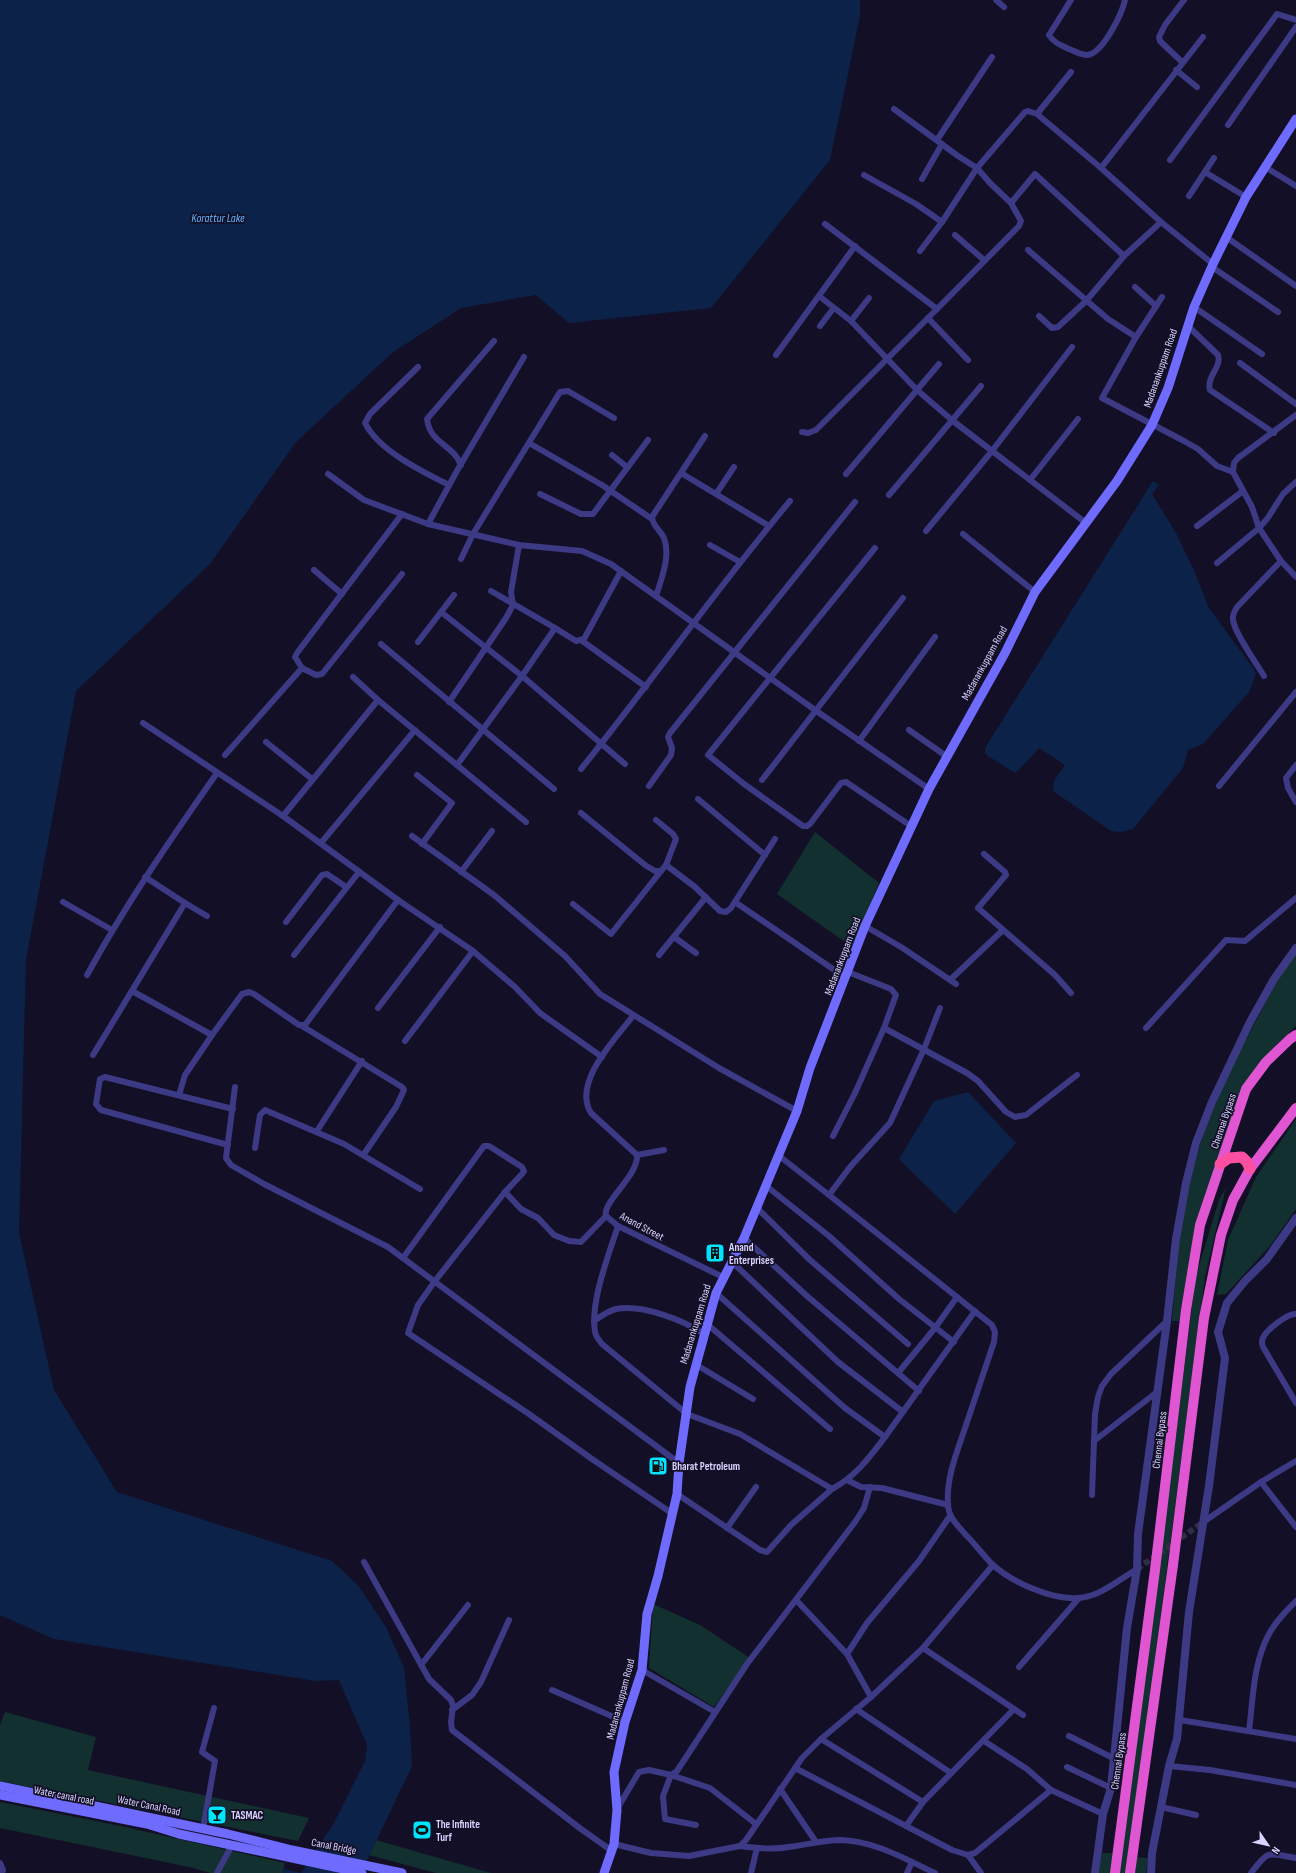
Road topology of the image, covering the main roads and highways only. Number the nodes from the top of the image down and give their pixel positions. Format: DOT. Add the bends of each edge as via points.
graph roads {
  1 [pos="1296,119"];
  2 [pos="1296,1035"];
  3 [pos="1296,1108"];
  4 [pos="1220,1164"];
  5 [pos="1250,1169"];
  6 [pos="0,1786"];
  7 [pos="0,1795"];
  8 [pos="292,1854"];
  9 [pos="362,1873"];
  10 [pos="402,1873"];
  11 [pos="604,1873"];
  12 [pos="1115,1873"];
  13 [pos="1130,1873"];
  1 -- 11 [label="main road, Madanankuppam Road" via="1246,197 1212,265 1187,325 1168,388 1152,425 1117,481 1035,592 1005,653 929,789 865,926 810,1068 797,1111 744,1238 716,1293 690,1387 677,1494 647,1614 642,1670 625,1722 614,1772 617,1810 613,1847"];
  2 -- 4 [label="highway, Chennai Bypass" via="1266,1062 1246,1089"];
  3 -- 5 [label="highway"];
  4 -- 5 [label="highway" via="1229,1158 1242,1157"];
  4 -- 12 [label="highway, Chennai Bypass" via="1200,1226 1186,1310"];
  5 -- 13 [label="highway" via="1233,1200 1221,1235 1204,1318"];
  6 -- 8 [label="main road, Water Canal Road" via="203,1829"];
  7 -- 8 [label="main road, Water canal road" via="147,1824 179,1834 232,1845"];
  8 -- 9 [label="main road, Canal Bridge"];
  8 -- 10 [label="main road, Canal Bridge"];
}
